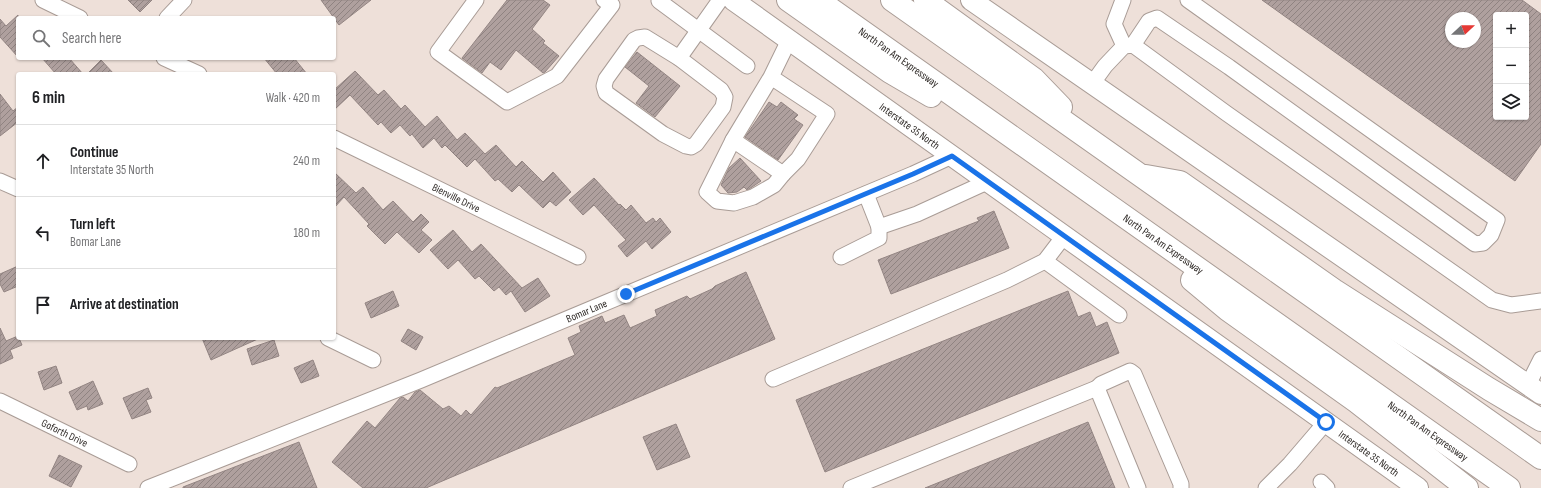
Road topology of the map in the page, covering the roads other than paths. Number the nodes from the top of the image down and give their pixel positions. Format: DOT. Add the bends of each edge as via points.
graph roads {
  1 [pos="43,0"];
  2 [pos="184,0"];
  3 [pos="476,0"];
  4 [pos="604,0"];
  5 [pos="720,0"];
  6 [pos="734,0"];
  7 [pos="788,0"];
  8 [pos="818,0"];
  9 [pos="892,0"];
  10 [pos="925,0"];
  11 [pos="971,0"];
  12 [pos="1123,0"];
  13 [pos="1188,0"];
  14 [pos="659,1"];
  15 [pos="76,16"];
  16 [pos="170,16"];
  17 [pos="698,31"];
  18 [pos="789,40"];
  19 [pos="1129,46"];
  20 [pos="679,58"];
  21 [pos="168,60"];
  22 [pos="747,66"];
  23 [pos="195,72"];
  24 [pos="771,76"];
  25 [pos="1092,84"];
  26 [pos="336,139"];
  27 [pos="1090,139"];
  28 [pos="733,140"];
  29 [pos="952,156"];
  30 [pos="1057,168"];
  31 [pos="783,174"];
  32 [pos="1141,175"];
  33 [pos="0,181"];
  34 [pos="987,182"];
  35 [pos="1076,183"];
  36 [pos="16,188"];
  37 [pos="866,194"];
  38 [pos="879,227"];
  39 [pos="1064,236"];
  40 [pos="578,257"];
  41 [pos="841,257"];
  42 [pos="1045,261"];
  43 [pos="1541,301"];
  44 [pos="1119,314"];
  45 [pos="332,340"];
  46 [pos="1541,359"];
  47 [pos="373,360"];
  48 [pos="773,379"];
  49 [pos="1097,388"];
  50 [pos="1534,390"];
  51 [pos="0,401"];
  52 [pos="1541,420"];
  53 [pos="1326,422"];
  54 [pos="1541,458"];
  55 [pos="129,464"];
  56 [pos="148,488"];
  57 [pos="851,488"];
  58 [pos="1138,488"];
  59 [pos="1181,488"];
  60 [pos="1266,488"];
  61 [pos="1418,488"];
  62 [pos="1468,488"];
  63 [pos="1509,488"];
  1 -- 15 [label="street"];
  2 -- 16 [label="street"];
  3 -- 4 [label="street" via="438,52 507,102 557,76 612,5"];
  5 -- 17 [label="street"];
  6 -- 18 [label="main road, Interstate 35 North"];
  7 -- 30 [label="highway" via="890,72"];
  8 -- 30 [label="highway, North Pan Am Expressway"];
  9 -- 27 [label="highway"];
  10 -- 27 [label="highway" via="1034,79"];
  11 -- 25 [label="main road"];
  12 -- 19 [label="street" via="1114,24"];
  13 -- 19 [label="street" via="1491,215 1497,220 1491,235 1483,243 1475,244 1157,18 1149,21"];
  14 -- 17 [label="street"];
  17 -- 20 [label="street"];
  17 -- 22 [label="street"];
  18 -- 24 [label="street"];
  18 -- 29 [label="main road, Interstate 35 North"];
  19 -- 25 [label="street" via="1105,66"];
  19 -- 43 [label="street" via="1492,300 1511,305"];
  20 -- 20 [label="street" via="721,90 725,97 723,107 696,144 691,147 662,134 606,92 604,86 606,79 638,38 645,37"];
  21 -- 23 [label="street"];
  24 -- 28 [label="street"];
  24 -- 31 [label="street" via="827,114 798,159"];
  25 -- 50 [label="main road"];
  26 -- 40 [label="street, Bienville Drive"];
  27 -- 32 [label="highway"];
  28 -- 31 [label="street"];
  28 -- 31 [label="street" via="707,192 717,201 734,203 753,197 774,184"];
  29 -- 34 [label="main road, Interstate 35 North"];
  29 -- 37 [label="street, Bomar Lane"];
  30 -- 35 [label="highway, North Pan Am Expressway"];
  32 -- 52 [label="highway" via="1180,182 1334,290"];
  32 -- 54 [label="highway"];
  33 -- 36 [label="street"];
  34 -- 38 [label="street" via="917,214"];
  34 -- 39 [label="main road, Interstate 35 North"];
  35 -- 62 [label="highway" via="1228,310 1363,406"];
  35 -- 63 [label="highway, North Pan Am Expressway"];
  37 -- 38 [label="street"];
  37 -- 56 [label="street, Bomar Lane" via="420,380"];
  38 -- 41 [label="street" via="879,238"];
  39 -- 42 [label="street"];
  39 -- 53 [label="main road, Interstate 35 North"];
  42 -- 44 [label="street"];
  42 -- 48 [label="street" via="1007,280"];
  45 -- 47 [label="street"];
  46 -- 50 [label="street"];
  49 -- 57 [label="street"];
  49 -- 58 [label="street"];
  49 -- 59 [label="street" via="1130,371 1134,374"];
  51 -- 55 [label="street, Goforth Drive"];
  53 -- 60 [label="street"];
  53 -- 61 [label="main road, Interstate 35 North"];
}
